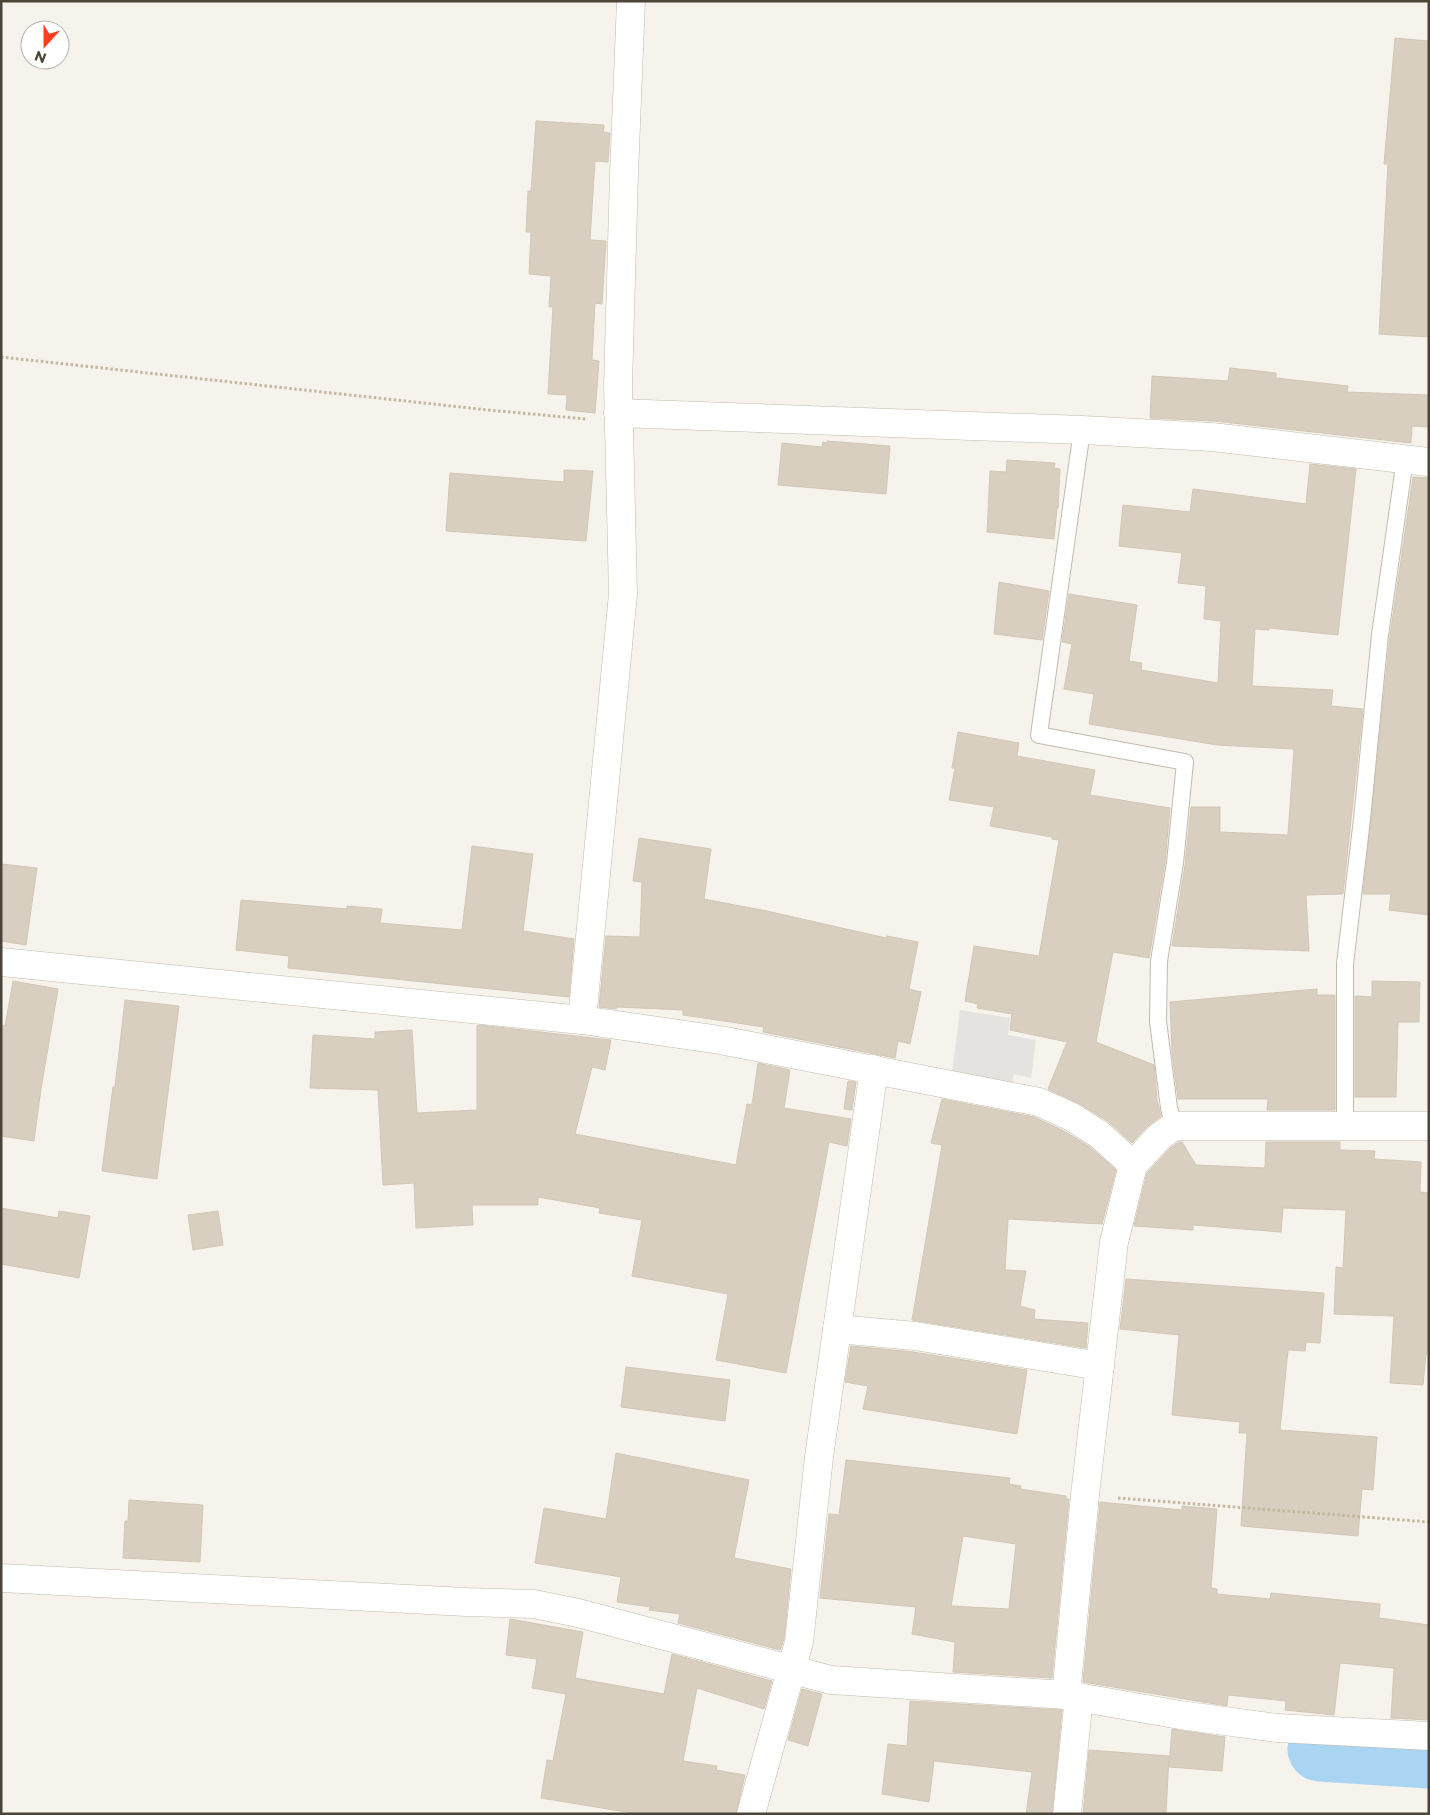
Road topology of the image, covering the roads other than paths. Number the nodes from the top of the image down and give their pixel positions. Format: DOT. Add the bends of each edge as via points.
graph roads {
  1 [pos="631,1"];
  2 [pos="618,417"];
  3 [pos="1082,430"];
  4 [pos="1417,461"];
  5 [pos="1,962"];
  6 [pos="582,1020"];
  7 [pos="874,1069"];
  8 [pos="1345,1125"];
  9 [pos="1174,1126"];
  10 [pos="1429,1126"];
  11 [pos="1133,1165"];
  12 [pos="838,1329"];
  13 [pos="1100,1366"];
  14 [pos="1,1578"];
  15 [pos="790,1670"];
  16 [pos="1072,1696"];
  17 [pos="1429,1736"];
  18 [pos="751,1814"];
  19 [pos="1066,1814"];
  1 -- 2 [label="street"];
  2 -- 3 [label="street"];
  2 -- 6 [label="street" via="623,594"];
  3 -- 4 [label="street" via="1212,437"];
  3 -- 9 [label="lane" via="1039,735 1185,762 1175,863 1159,961 1158,1021 1168,1108"];
  4 -- 8 [label="lane" via="1380,635 1345,964"];
  5 -- 6 [label="street"];
  6 -- 7 [label="street" via="720,1040"];
  7 -- 11 [label="street" via="1039,1102 1072,1117 1100,1135"];
  7 -- 12 [label="street"];
  8 -- 9 [label="street"];
  8 -- 10 [label="street"];
  9 -- 11 [label="street" via="1159,1136"];
  11 -- 13 [label="street" via="1114,1242"];
  12 -- 13 [label="street" via="915,1336"];
  12 -- 15 [label="street" via="819,1457 799,1642"];
  13 -- 16 [label="street" via="1085,1495"];
  14 -- 15 [label="street" via="534,1604"];
  15 -- 16 [label="street" via="831,1680"];
  15 -- 18 [label="street"];
  16 -- 17 [label="street" via="1277,1728"];
  16 -- 19 [label="street"];
}
